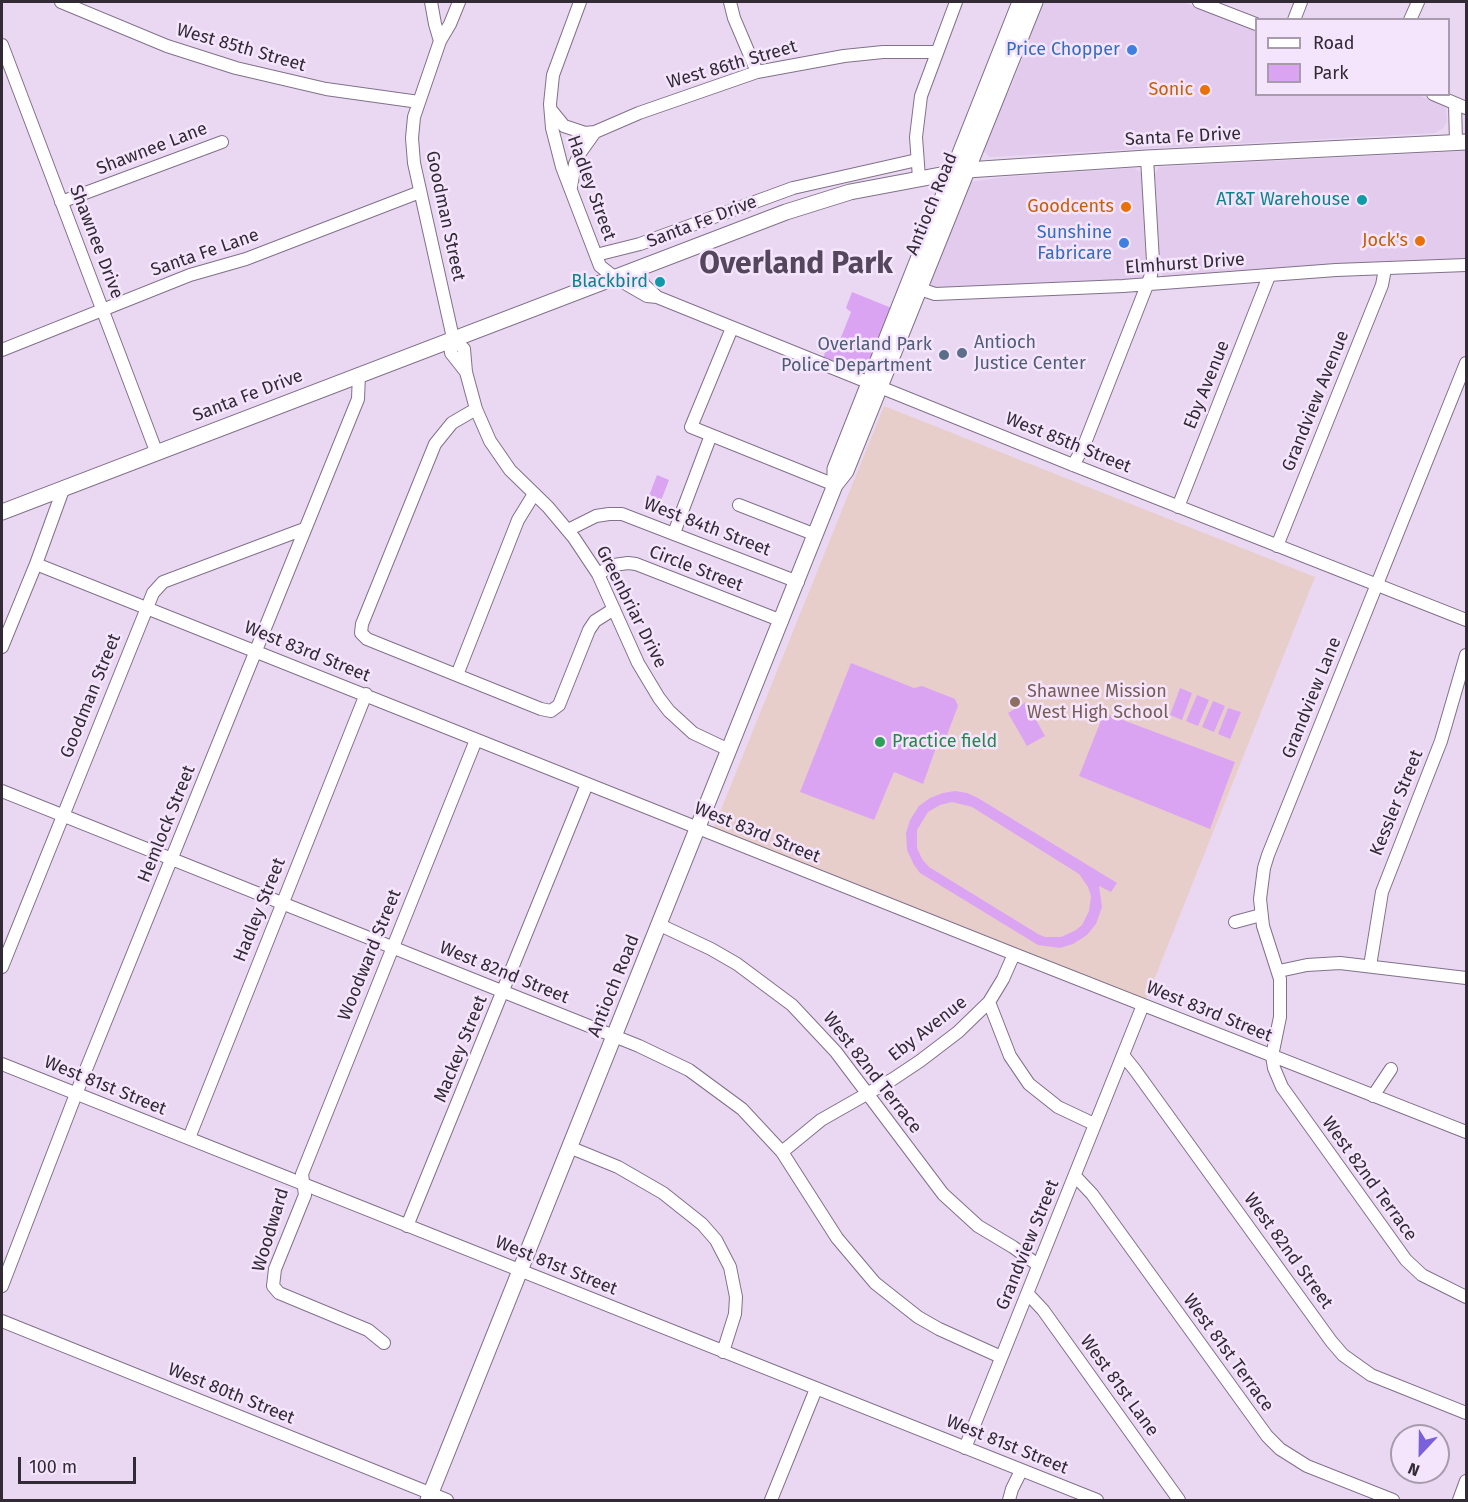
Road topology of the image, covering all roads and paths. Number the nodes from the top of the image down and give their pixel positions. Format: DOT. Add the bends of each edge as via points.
graph roads {
  1 [pos="61,2"];
  2 [pos="431,2"];
  3 [pos="459,2"];
  4 [pos="580,2"];
  5 [pos="730,2"];
  6 [pos="956,2"];
  7 [pos="1020,2"];
  8 [pos="1035,2"];
  9 [pos="1199,2"];
  10 [pos="1301,2"];
  11 [pos="1418,2"];
  12 [pos="1295,18"];
  13 [pos="1411,18"];
  14 [pos="1255,23"];
  15 [pos="440,41"];
  16 [pos="2,45"];
  17 [pos="936,51"];
  18 [pos="757,72"];
  19 [pos="1438,96"];
  20 [pos="419,102"];
  21 [pos="1461,106"];
  22 [pos="550,110"];
  23 [pos="595,132"];
  24 [pos="222,142"];
  25 [pos="1461,142"];
  26 [pos="1147,158"];
  27 [pos="917,160"];
  28 [pos="960,171"];
  29 [pos="919,178"];
  30 [pos="571,188"];
  31 [pos="420,192"];
  32 [pos="61,202"];
  33 [pos="596,255"];
  34 [pos="1467,265"];
  35 [pos="637,268"];
  36 [pos="1385,269"];
  37 [pos="1269,276"];
  38 [pos="614,277"];
  39 [pos="1147,284"];
  40 [pos="913,287"];
  41 [pos="657,297"];
  42 [pos="103,310"];
  43 [pos="732,328"];
  44 [pos="453,338"];
  45 [pos="2,350"];
  46 [pos="1467,363"];
  47 [pos="359,374"];
  48 [pos="874,385"];
  49 [pos="476,409"];
  50 [pos="711,435"];
  51 [pos="156,451"];
  52 [pos="1073,465"];
  53 [pos="835,485"];
  54 [pos="64,487"];
  55 [pos="534,494"];
  56 [pos="739,505"];
  57 [pos="1178,507"];
  58 [pos="2,512"];
  59 [pos="304,529"];
  60 [pos="568,530"];
  61 [pos="674,533"];
  62 [pos="816,535"];
  63 [pos="1277,546"];
  64 [pos="36,564"];
  65 [pos="598,574"];
  66 [pos="798,582"];
  67 [pos="1378,585"];
  68 [pos="146,606"];
  69 [pos="614,609"];
  70 [pos="1467,620"];
  71 [pos="782,621"];
  72 [pos="2,647"];
  73 [pos="255,651"];
  74 [pos="1467,656"];
  75 [pos="457,675"];
  76 [pos="366,694"];
  77 [pos="476,740"];
  78 [pos="729,750"];
  79 [pos="587,784"];
  80 [pos="2,791"];
  81 [pos="62,816"];
  82 [pos="698,829"];
  83 [pos="172,860"];
  84 [pos="282,903"];
  85 [pos="1261,915"];
  86 [pos="1235,922"];
  87 [pos="660,925"];
  88 [pos="392,948"];
  89 [pos="1014,954"];
  90 [pos="1370,966"];
  91 [pos="2,967"];
  92 [pos="1279,971"];
  93 [pos="1467,978"];
  94 [pos="503,992"];
  95 [pos="989,1002"];
  96 [pos="1143,1005"];
  97 [pos="614,1036"];
  98 [pos="1123,1055"];
  99 [pos="1272,1056"];
  100 [pos="2,1064"];
  101 [pos="1391,1069"];
  102 [pos="867,1093"];
  103 [pos="76,1095"];
  104 [pos="1373,1096"];
  105 [pos="1094,1124"];
  106 [pos="1467,1132"];
  107 [pos="189,1138"];
  108 [pos="569,1147"];
  109 [pos="782,1152"];
  110 [pos="1076,1176"];
  111 [pos="303,1185"];
  112 [pos="407,1226"];
  113 [pos="1038,1265"];
  114 [pos="520,1272"];
  115 [pos="2,1286"];
  116 [pos="1028,1294"];
  117 [pos="1467,1297"];
  118 [pos="2,1321"];
  119 [pos="384,1343"];
  120 [pos="723,1352"];
  121 [pos="1001,1357"];
  122 [pos="816,1389"];
  123 [pos="1467,1413"];
  124 [pos="965,1448"];
  125 [pos="1021,1471"];
  126 [pos="1467,1481"];
  127 [pos="430,1497"];
  128 [pos="447,1500"];
  129 [pos="771,1500"];
  130 [pos="1009,1500"];
  131 [pos="1097,1500"];
  132 [pos="1179,1500"];
  133 [pos="1393,1500"];
  134 [pos="1459,1500"];
  1 -- 20 [label="street, West 85th Street" via="157,42 236,68 326,89"];
  2 -- 15 [label="street"];
  3 -- 15 [label="street, Goodman Street"];
  4 -- 22 [label="street, Hadley Street" via="555,69"];
  5 -- 18 [label="street"];
  6 -- 17 [label="street"];
  7 -- 28 [label="main road, Antioch Road"];
  8 -- 28 [label="main road, Antioch Road"];
  9 -- 14 [label="street"];
  10 -- 12 [label="street"];
  11 -- 13 [label="street"];
  15 -- 20 [label="street, Goodman Street"];
  16 -- 32 [label="street, Shawnee Drive"];
  17 -- 18 [label="street, West 86th Street" via="844,56"];
  17 -- 27 [label="street" via="917,113"];
  18 -- 23 [label="street, West 86th Street"];
  19 -- 21 [label="street"];
  20 -- 31 [label="street, Goodman Street" via="412,138"];
  21 -- 25 [label="street"];
  22 -- 23 [label="street" via="564,126"];
  22 -- 30 [label="street, Hadley Street" via="556,148"];
  23 -- 30 [label="street" via="580,153"];
  24 -- 32 [label="street, Shawnee Lane"];
  25 -- 26 [label="main road, Santa Fe Drive"];
  26 -- 28 [label="main road, Santa Fe Drive"];
  26 -- 39 [label="street" via="1153,261"];
  27 -- 29 [label="street"];
  27 -- 33 [label="street" via="793,188 640,244"];
  28 -- 29 [label="main road, Santa Fe Drive"];
  28 -- 40 [label="main road, Antioch Road"];
  29 -- 35 [label="main road, Santa Fe Drive" via="850,192 786,212"];
  30 -- 33 [label="street, Hadley Street"];
  31 -- 42 [label="street, Santa Fe Lane"];
  31 -- 44 [label="street, Goodman Street"];
  32 -- 42 [label="street, Shawnee Drive"];
  33 -- 38 [label="street, Hadley Street" via="600,266"];
  34 -- 36 [label="street, Elmhurst Drive"];
  35 -- 38 [label="main road, Santa Fe Drive"];
  35 -- 41 [label="street" via="644,285"];
  36 -- 37 [label="street, Elmhurst Drive"];
  36 -- 63 [label="street, Grandview Avenue"];
  37 -- 39 [label="street, Elmhurst Drive"];
  37 -- 57 [label="street, Eby Avenue"];
  38 -- 41 [label="street, West 85th Street" via="634,290"];
  38 -- 44 [label="main road, Santa Fe Drive"];
  39 -- 40 [label="street, Elmhurst Drive" via="935,294"];
  39 -- 52 [label="street"];
  40 -- 48 [label="main road, Antioch Road"];
  41 -- 43 [label="street, West 85th Street"];
  42 -- 45 [label="street, Santa Fe Lane"];
  42 -- 51 [label="street, Shawnee Drive"];
  43 -- 48 [label="street, West 85th Street"];
  43 -- 50 [label="street" via="691,427"];
  44 -- 47 [label="main road, Santa Fe Drive"];
  44 -- 49 [label="street, Greenbriar Drive" via="451,353 466,372"];
  46 -- 67 [label="street, Grandview Lane"];
  47 -- 51 [label="main road, Santa Fe Drive"];
  47 -- 59 [label="street, Hemlock Street" via="358,399"];
  48 -- 52 [label="street, West 85th Street"];
  48 -- 53 [label="main road, Antioch Road" via="846,471"];
  49 -- 55 [label="street, Greenbriar Drive" via="502,459"];
  49 -- 75 [label="street, West 83rd Street" via="452,423 435,444 361,633 367,639"];
  50 -- 53 [label="street"];
  50 -- 61 [label="street"];
  51 -- 54 [label="main road, Santa Fe Drive"];
  52 -- 57 [label="street, West 85th Street"];
  53 -- 62 [label="main road, Antioch Road"];
  54 -- 58 [label="main road, Santa Fe Drive"];
  54 -- 64 [label="street"];
  55 -- 60 [label="street, Greenbriar Drive"];
  55 -- 75 [label="street" via="519,520"];
  56 -- 62 [label="street"];
  57 -- 63 [label="street, West 85th Street"];
  59 -- 68 [label="street, Goodman Street" via="163,582"];
  59 -- 73 [label="street, Hemlock Street"];
  60 -- 61 [label="street, West 84th Street" via="596,516 622,514"];
  60 -- 65 [label="street, Greenbriar Drive"];
  61 -- 66 [label="street, West 84th Street"];
  62 -- 66 [label="main road, Antioch Road"];
  63 -- 67 [label="street, West 85th Street"];
  64 -- 68 [label="street, West 83rd Street"];
  64 -- 72 [label="street"];
  65 -- 69 [label="street, Greenbriar Drive"];
  65 -- 71 [label="street, Circle Street" via="614,566 636,564"];
  66 -- 71 [label="main road, Antioch Road"];
  67 -- 70 [label="street, West 85th Street"];
  67 -- 85 [label="street, Grandview Lane" via="1268,855 1260,889"];
  68 -- 73 [label="street, West 83rd Street"];
  68 -- 81 [label="street, Goodman Street"];
  69 -- 75 [label="street, West 83rd Street" via="595,621 589,630 559,705 551,711"];
  69 -- 78 [label="street, Greenbriar Drive" via="638,663 669,711 693,733"];
  71 -- 78 [label="main road, Antioch Road"];
  73 -- 76 [label="street, West 83rd Street"];
  73 -- 83 [label="street, Hemlock Street"];
  74 -- 90 [label="street, Kessler Street" via="1441,741 1382,892"];
  76 -- 77 [label="street, West 83rd Street"];
  76 -- 84 [label="street, Hadley Street"];
  77 -- 79 [label="street, West 83rd Street"];
  77 -- 88 [label="street, Woodward Street"];
  78 -- 82 [label="main road, Antioch Road"];
  79 -- 82 [label="street, West 83rd Street"];
  79 -- 94 [label="street, Mackey Street"];
  80 -- 81 [label="street, West 82nd Street"];
  81 -- 83 [label="street, West 82nd Street"];
  81 -- 91 [label="street, Goodman Street"];
  82 -- 87 [label="main road, Antioch Road"];
  82 -- 89 [label="street, West 83rd Street"];
  83 -- 84 [label="street, West 82nd Street"];
  83 -- 103 [label="street, Hemlock Street"];
  84 -- 88 [label="street, West 82nd Street"];
  84 -- 107 [label="street, Hadley Street"];
  85 -- 86 [label="street"];
  85 -- 92 [label="street, Grandview Lane"];
  87 -- 97 [label="main road, Antioch Road"];
  87 -- 102 [label="street, West 82nd Terrace" via="737,964 792,1005 830,1044"];
  88 -- 94 [label="street, West 82nd Street"];
  88 -- 111 [label="street, Woodward Street" via="302,1173"];
  89 -- 95 [label="street, Eby Avenue"];
  89 -- 96 [label="street, West 83rd Street"];
  90 -- 92 [label="street" via="1324,963"];
  90 -- 93 [label="street"];
  92 -- 99 [label="street, Grandview Lane" via="1280,1017"];
  94 -- 97 [label="street, West 82nd Street"];
  94 -- 112 [label="street, Mackey Street"];
  95 -- 102 [label="street, Eby Avenue" via="944,1044"];
  95 -- 105 [label="street" via="1010,1056 1029,1084 1058,1107"];
  96 -- 98 [label="street"];
  96 -- 99 [label="street, West 83rd Street"];
  97 -- 108 [label="main road, Antioch Road"];
  97 -- 109 [label="street, West 82nd Street" via="689,1070 741,1109"];
  98 -- 105 [label="street, Grandview Street"];
  98 -- 123 [label="street, West 82nd Street" via="1343,1355 1371,1375"];
  99 -- 104 [label="street, West 83rd Street"];
  99 -- 117 [label="street, West 82nd Terrace" via="1288,1097 1406,1260 1422,1275"];
  100 -- 103 [label="street, West 81st Street"];
  101 -- 104 [label="street"];
  102 -- 109 [label="street, Eby Avenue" via="821,1120"];
  102 -- 113 [label="street, West 82nd Terrace" via="943,1194 978,1226"];
  103 -- 107 [label="street, West 81st Street"];
  103 -- 115 [label="street, Hemlock Street"];
  104 -- 106 [label="street, West 83rd Street"];
  105 -- 110 [label="street, Grandview Street"];
  107 -- 111 [label="street, West 81st Street"];
  108 -- 114 [label="main road, Antioch Road"];
  108 -- 120 [label="street" via="618,1167 663,1192 716,1240 730,1267 736,1297"];
  109 -- 121 [label="street, West 82nd Street" via="837,1238 875,1283 925,1321"];
  110 -- 113 [label="street, Grandview Street"];
  110 -- 133 [label="street, West 81st Terrace" via="1267,1436 1307,1466"];
  111 -- 112 [label="street, West 81st Street"];
  111 -- 119 [label="street, Woodward" via="305,1195 275,1269 273,1286 279,1293 368,1330"];
  112 -- 114 [label="street, West 81st Street"];
  113 -- 116 [label="street, Grandview Street"];
  114 -- 120 [label="street, West 81st Street"];
  114 -- 127 [label="main road, Antioch Road"];
  116 -- 121 [label="street, Grandview Street"];
  116 -- 132 [label="street, West 81st Lane"];
  118 -- 127 [label="street, West 80th Street"];
  120 -- 122 [label="street, West 81st Street"];
  121 -- 124 [label="street, Grandview Street"];
  122 -- 124 [label="street, West 81st Street"];
  122 -- 129 [label="street"];
  124 -- 125 [label="street, West 81st Street"];
  125 -- 130 [label="street"];
  125 -- 131 [label="street, West 81st Street"];
  126 -- 134 [label="street"];
  127 -- 128 [label="street, West 80th Street"];
}
